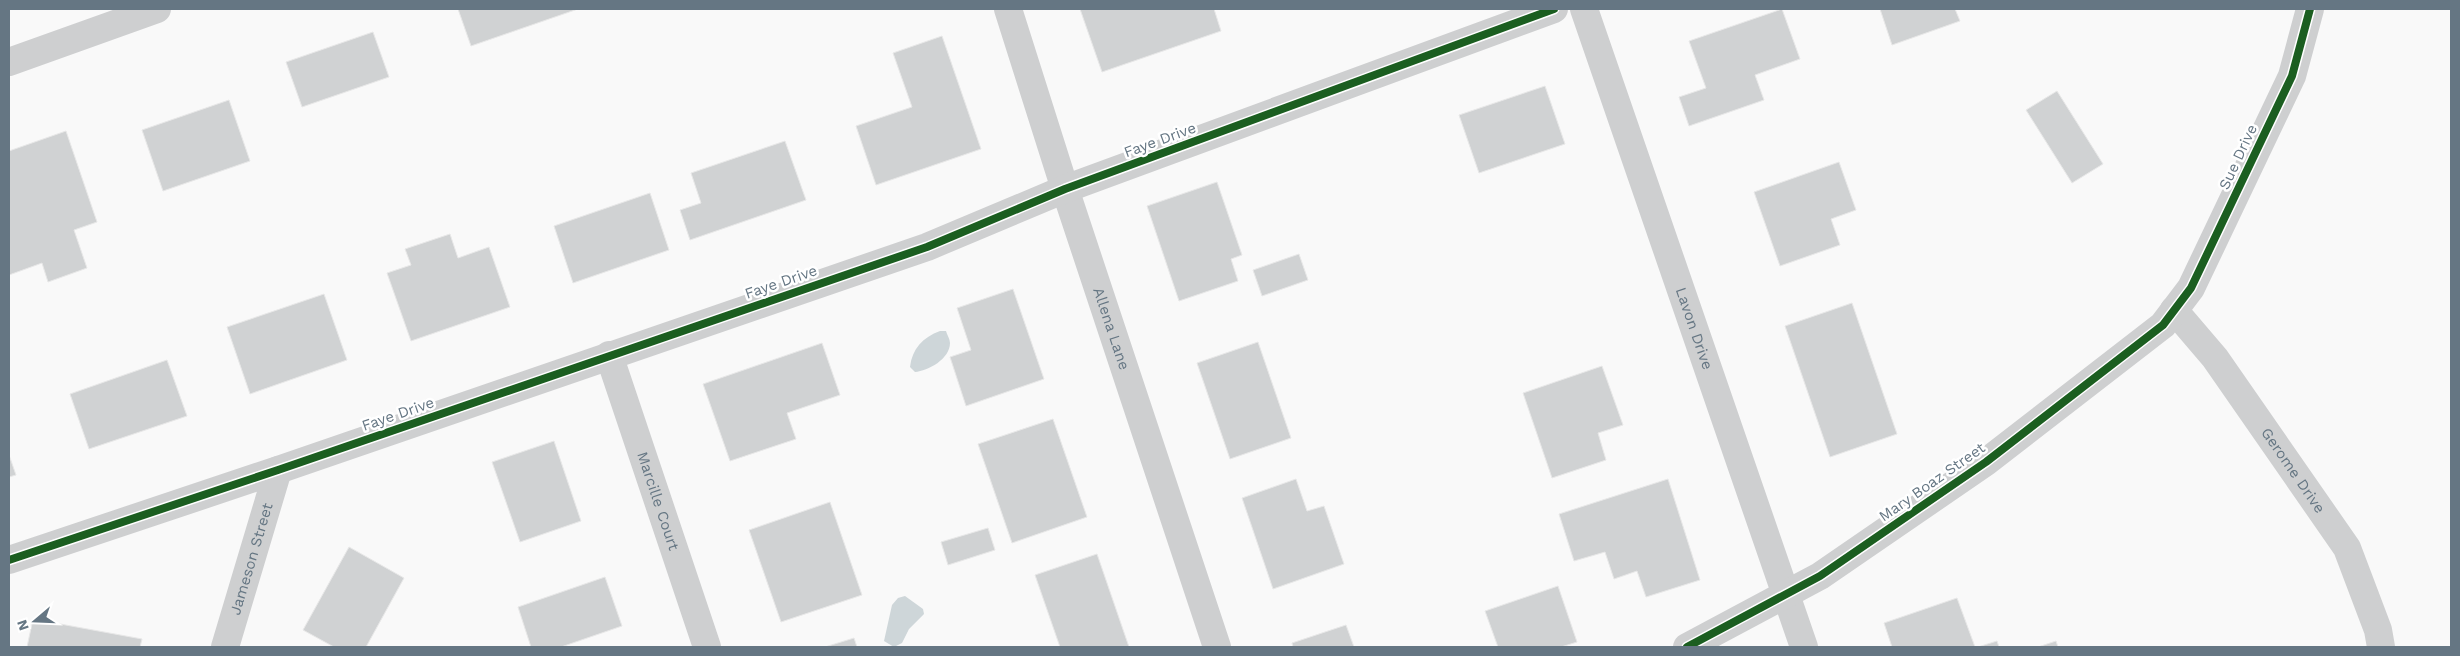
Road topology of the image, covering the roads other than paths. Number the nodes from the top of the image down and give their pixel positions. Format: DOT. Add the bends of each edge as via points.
graph roads {
  1 [pos="157,9"];
  2 [pos="1008,9"];
  3 [pos="1554,9"];
  4 [pos="1584,9"];
  5 [pos="2310,9"];
  6 [pos="9,62"];
  7 [pos="1065,189"];
  8 [pos="2174,310"];
  9 [pos="609,355"];
  10 [pos="278,470"];
  11 [pos="9,560"];
  12 [pos="1786,594"];
  13 [pos="225,647"];
  14 [pos="707,647"];
  15 [pos="1217,647"];
  16 [pos="1687,647"];
  17 [pos="1804,647"];
  18 [pos="2381,647"];
  1 -- 6 [label="street"];
  2 -- 7 [label="street, Allena Lane"];
  3 -- 7 [label="street, Faye Drive"];
  4 -- 12 [label="street, Lavon Drive"];
  5 -- 8 [label="street, Sue Drive" via="2292,76 2191,288"];
  7 -- 9 [label="street, Faye Drive" via="927,247"];
  7 -- 15 [label="street, Allena Lane"];
  8 -- 12 [label="street, Mary Boaz Street" via="2163,325 1986,462 1820,576"];
  8 -- 18 [label="street, Gerome Drive" via="2215,358 2347,548 2378,630"];
  9 -- 10 [label="street, Faye Drive"];
  9 -- 14 [label="street, Marcille Court"];
  10 -- 11 [label="street, Faye Drive"];
  10 -- 13 [label="street, Jameson Street"];
  12 -- 16 [label="street, Mary Boaz Street"];
  12 -- 17 [label="street, Lavon Drive"];
}
